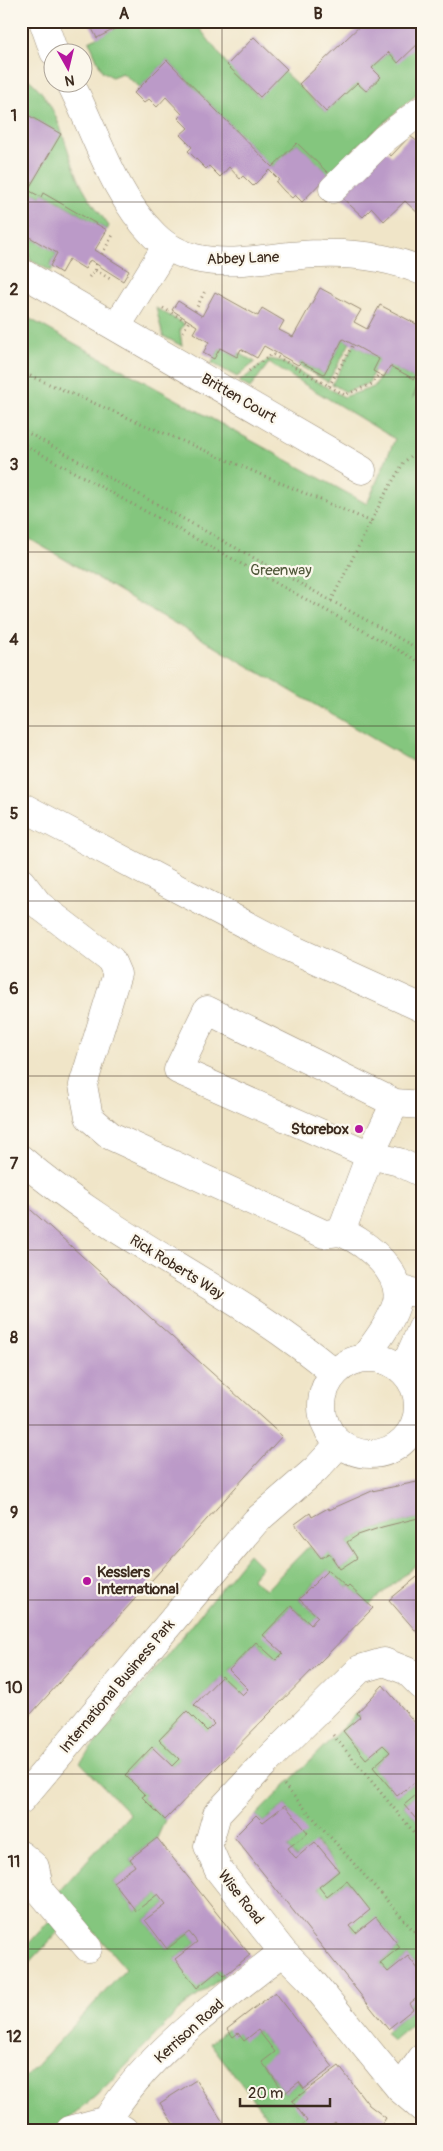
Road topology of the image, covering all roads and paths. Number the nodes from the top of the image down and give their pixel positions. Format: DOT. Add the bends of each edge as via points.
graph roads {
  1 [pos="43,21"];
  2 [pos="50,42"];
  3 [pos="75,92"];
  4 [pos="422,110"];
  5 [pos="333,188"];
  6 [pos="25,220"];
  7 [pos="21,226"];
  8 [pos="166,247"];
  9 [pos="96,264"];
  10 [pos="95,270"];
  11 [pos="422,271"];
  12 [pos="21,272"];
  13 [pos="155,303"];
  14 [pos="116,326"];
  15 [pos="184,339"];
  16 [pos="353,345"];
  17 [pos="21,372"];
  18 [pos="245,374"];
  19 [pos="379,374"];
  20 [pos="329,386"];
  21 [pos="21,429"];
  22 [pos="21,444"];
  23 [pos="422,447"];
  24 [pos="362,470"];
  25 [pos="372,522"];
  26 [pos="331,601"];
  27 [pos="422,651"];
  28 [pos="422,663"];
  29 [pos="21,806"];
  30 [pos="21,882"];
  31 [pos="422,1008"];
  32 [pos="395,1103"];
  33 [pos="422,1106"];
  34 [pos="370,1155"];
  35 [pos="21,1159"];
  36 [pos="422,1173"];
  37 [pos="341,1232"];
  38 [pos="409,1291"];
  39 [pos="422,1328"];
  40 [pos="364,1358"];
  41 [pos="403,1371"];
  42 [pos="334,1373"];
  43 [pos="419,1422"];
  44 [pos="340,1444"];
  45 [pos="422,1686"];
  46 [pos="334,1736"];
  47 [pos="285,1786"];
  48 [pos="21,1800"];
  49 [pos="422,1842"];
  50 [pos="21,1855"];
  51 [pos="422,1940"];
  52 [pos="88,1948"];
  53 [pos="283,1952"];
  54 [pos="422,2058"];
  55 [pos="400,2089"];
  56 [pos="422,2108"];
  57 [pos="115,2125"];
  58 [pos="70,2130"];
  1 -- 2 [label="street"];
  3 -- 8 [label="street, Abbey Lane" via="118,184 139,218"];
  4 -- 5 [label="street" via="384,139"];
  6 -- 7 [label="path"];
  8 -- 11 [label="street, Abbey Lane" via="189,258 213,262 321,254 365,256"];
  8 -- 14 [label="street"];
  9 -- 10 [label="path"];
  12 -- 14 [label="street, Britten Court"];
  13 -- 15 [label="path" via="189,322 183,332"];
  14 -- 24 [label="street, Britten Court"];
  16 -- 20 [label="path"];
  17 -- 25 [label="path"];
  18 -- 20 [label="path" via="273,353"];
  19 -- 20 [label="path" via="372,384 345,395"];
  21 -- 26 [label="path"];
  22 -- 28 [label="path"];
  23 -- 25 [label="path" via="404,462"];
  25 -- 26 [label="path"];
  26 -- 27 [label="path"];
  29 -- 31 [label="street" via="288,947"];
  30 -- 37 [label="street" via="39,905 111,960 117,974 83,1085 88,1117 111,1136 315,1230 324,1234"];
  32 -- 33 [label="street"];
  32 -- 34 [label="street"];
  32 -- 34 [label="street" via="207,1010 178,1070"];
  34 -- 36 [label="street" via="399,1162"];
  34 -- 37 [label="street"];
  35 -- 42 [label="street, Rick Roberts Way" via="111,1226 282,1333"];
  37 -- 38 [label="street" via="365,1247"];
  38 -- 40 [label="street" via="396,1305 379,1338"];
  39 -- 41 [label="street"];
  40 -- 41 [label="street" via="385,1360"];
  40 -- 42 [label="street" via="348,1363"];
  41 -- 43 [label="street" via="417,1394"];
  42 -- 44 [label="street" via="324,1390 321,1410 327,1429"];
  43 -- 44 [label="street" via="398,1446 384,1452 361,1453"];
  44 -- 48 [label="street, International Business Park" via="256,1522"];
  45 -- 53 [label="street, Wise Road" via="407,1671 384,1662 360,1669 217,1814 208,1846 218,1869"];
  46 -- 49 [label="path"];
  47 -- 51 [label="path"];
  50 -- 52 [label="street" via="35,1866 40,1891"];
  53 -- 55 [label="street, Wise Road" via="310,1979"];
  53 -- 57 [label="street, Kerrison Road" via="155,2061 117,2103"];
  54 -- 55 [label="street"];
  55 -- 56 [label="street, Wise Road"];
  57 -- 58 [label="street, Kerrison Road" via="96,2122"];
}
